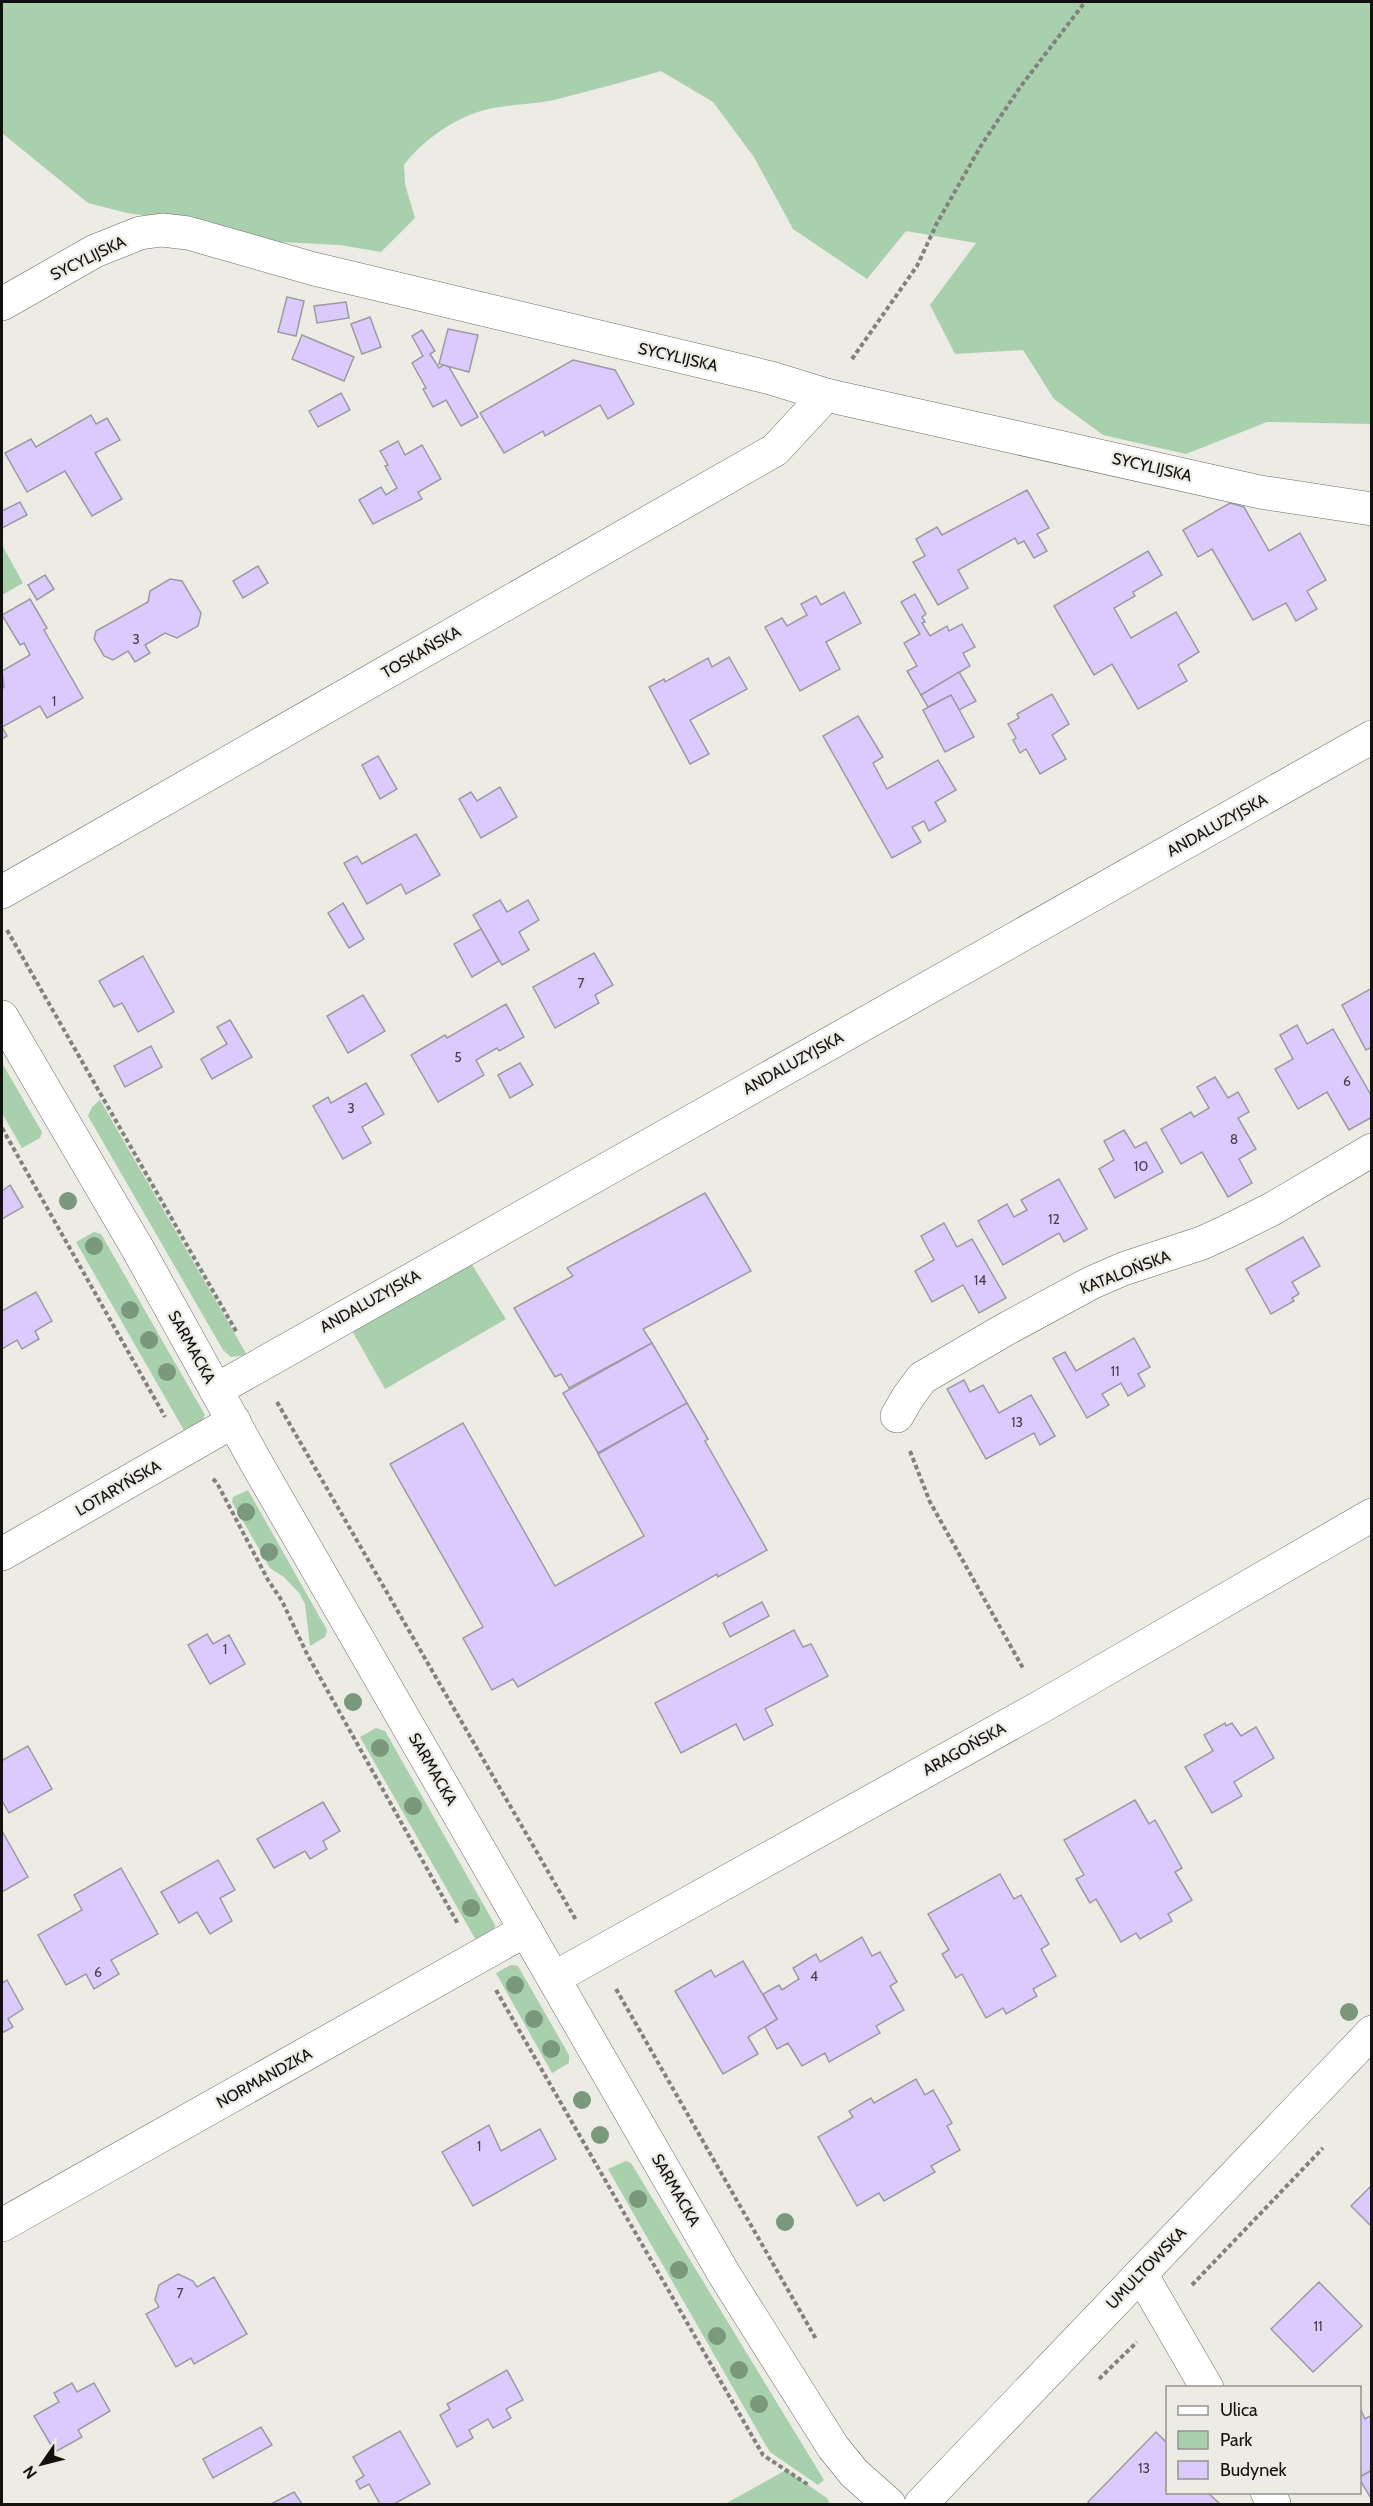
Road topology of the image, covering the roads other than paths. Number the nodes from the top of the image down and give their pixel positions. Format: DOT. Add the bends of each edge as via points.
graph roads {
  1 [pos="2,304"];
  2 [pos="826,395"];
  3 [pos="1371,509"];
  4 [pos="1371,737"];
  5 [pos="2,892"];
  6 [pos="2,1017"];
  7 [pos="1371,1150"];
  8 [pos="216,1390"];
  9 [pos="897,1416"];
  10 [pos="234,1422"];
  11 [pos="1371,1515"];
  12 [pos="2,1554"];
  13 [pos="526,1930"];
  14 [pos="554,1978"];
  15 [pos="1371,2031"];
  16 [pos="2,2225"];
  17 [pos="1140,2274"];
  18 [pos="1206,2386"];
  19 [pos="889,2505"];
  20 [pos="921,2505"];
  1 -- 2 [label="street, SYCYLIJSKA" via="95,251 162,230 188,233 314,269 771,378"];
  2 -- 3 [label="street, SYCYLIJSKA" via="1260,492"];
  2 -- 5 [label="street, TOSKAŃSKA" via="775,450"];
  4 -- 8 [label="street, ANDALUZYJSKA"];
  6 -- 8 [label="street, SARMACKA"];
  7 -- 9 [label="street, KATALOŃSKA" via="1228,1231 1112,1274 1017,1323 922,1378"];
  8 -- 10 [label="street, SARMACKA"];
  10 -- 12 [label="street, LOTARYŃSKA"];
  10 -- 13 [label="street, SARMACKA"];
  11 -- 14 [label="street, ARAGOŃSKA" via="1044,1705"];
  13 -- 14 [label="street, SARMACKA"];
  13 -- 16 [label="street, NORMANDZKA"];
  14 -- 19 [label="street, SARMACKA" via="724,2274 833,2447"];
  15 -- 17 [label="street, UMULTOWSKA"];
  17 -- 18 [label="street"];
  17 -- 20 [label="street, UMULTOWSKA"];
}
